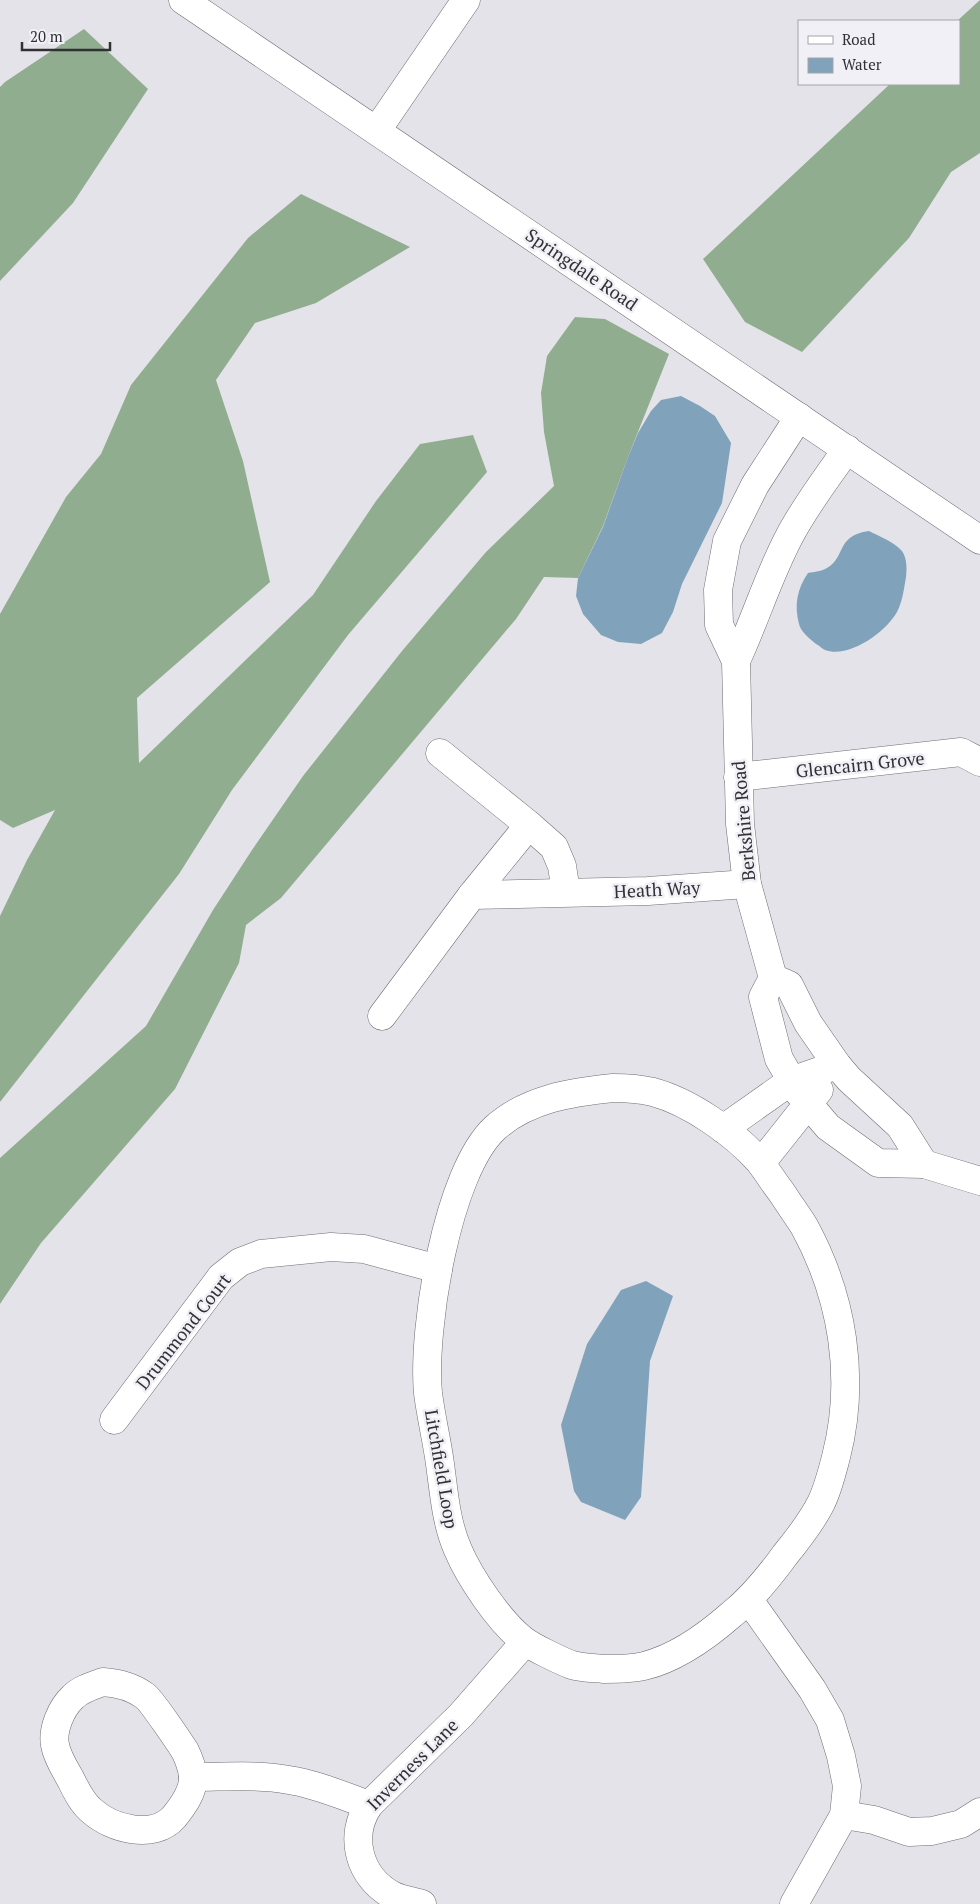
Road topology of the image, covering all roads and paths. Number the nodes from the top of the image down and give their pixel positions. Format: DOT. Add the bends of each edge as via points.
graph roads {
  1 [pos="183,0"];
  2 [pos="466,0"];
  3 [pos="377,130"];
  4 [pos="799,417"];
  5 [pos="847,449"];
  6 [pos="980,540"];
  7 [pos="736,661"];
  8 [pos="440,753"];
  9 [pos="980,762"];
  10 [pos="738,777"];
  11 [pos="529,825"];
  12 [pos="747,884"];
  13 [pos="566,892"];
  14 [pos="472,896"];
  15 [pos="773,978"];
  16 [pos="382,1016"];
  17 [pos="837,1065"];
  18 [pos="791,1081"];
  19 [pos="809,1105"];
  20 [pos="723,1129"];
  21 [pos="761,1163"];
  22 [pos="924,1164"];
  23 [pos="980,1181"];
  24 [pos="438,1269"];
  25 [pos="114,1420"];
  26 [pos="749,1600"];
  27 [pos="525,1642"];
  28 [pos="193,1777"];
  29 [pos="369,1805"];
  30 [pos="980,1812"];
  31 [pos="844,1814"];
  32 [pos="422,1904"];
  33 [pos="794,1904"];
  1 -- 3 [label="street, Springdale Road"];
  2 -- 3 [label="street"];
  3 -- 4 [label="street, Springdale Road"];
  4 -- 5 [label="street, Springdale Road"];
  4 -- 7 [label="street, Berkshire Road" via="755,485 727,540 718,590 719,625"];
  5 -- 6 [label="street, Springdale Road"];
  5 -- 7 [label="street, Berkshire Road" via="790,536"];
  7 -- 10 [label="street, Berkshire Road"];
  8 -- 11 [label="street"];
  9 -- 10 [label="street, Glencairn Grove" via="961,752"];
  10 -- 12 [label="street, Berkshire Road"];
  11 -- 13 [label="street" via="554,847 562,866"];
  11 -- 14 [label="street"];
  12 -- 13 [label="street, Heath Way" via="648,891"];
  12 -- 15 [label="street, Berkshire Road"];
  13 -- 14 [label="street, Heath Way"];
  14 -- 16 [label="street"];
  15 -- 17 [label="street" via="790,985 808,1022"];
  15 -- 18 [label="street" via="763,997 779,1059"];
  17 -- 18 [label="street"];
  17 -- 19 [label="street"];
  17 -- 22 [label="street" via="900,1126"];
  18 -- 19 [label="street"];
  18 -- 20 [label="street"];
  19 -- 21 [label="street"];
  19 -- 22 [label="street" via="828,1127 878,1163"];
  20 -- 21 [label="street, Litchfield Loop"];
  20 -- 24 [label="street, Litchfield Loop" via="674,1100 634,1088 577,1091 529,1106 496,1128 479,1147 453,1204"];
  21 -- 26 [label="street, Litchfield Loop" via="804,1226 827,1276 844,1340 846,1407 837,1456 821,1502 802,1533"];
  22 -- 23 [label="street"];
  24 -- 25 [label="street, Drummond Court" via="364,1249 331,1247 261,1254 240,1262 221,1277"];
  24 -- 27 [label="street, Litchfield Loop" via="428,1344 428,1392 447,1516 457,1549 482,1591 508,1626"];
  26 -- 27 [label="street, Litchfield Loop" via="692,1645 641,1667 603,1669 574,1665"];
  26 -- 31 [label="street" via="830,1720 846,1786"];
  27 -- 29 [label="street, Inverness Lane" via="461,1715"];
  28 -- 28 [label="street" via="184,1751 146,1696 119,1683 103,1682 72,1697 62,1711 55,1729 55,1746 62,1763 79,1796 91,1811 109,1823 143,1830 160,1826 173,1818 185,1802"];
  28 -- 29 [label="street" via="253,1776 289,1780"];
  29 -- 32 [label="street, Inverness Lane" via="359,1831 358,1851 365,1870 376,1884 393,1896"];
  30 -- 31 [label="street" via="961,1824 932,1832 909,1832"];
  31 -- 33 [label="street"];
}
